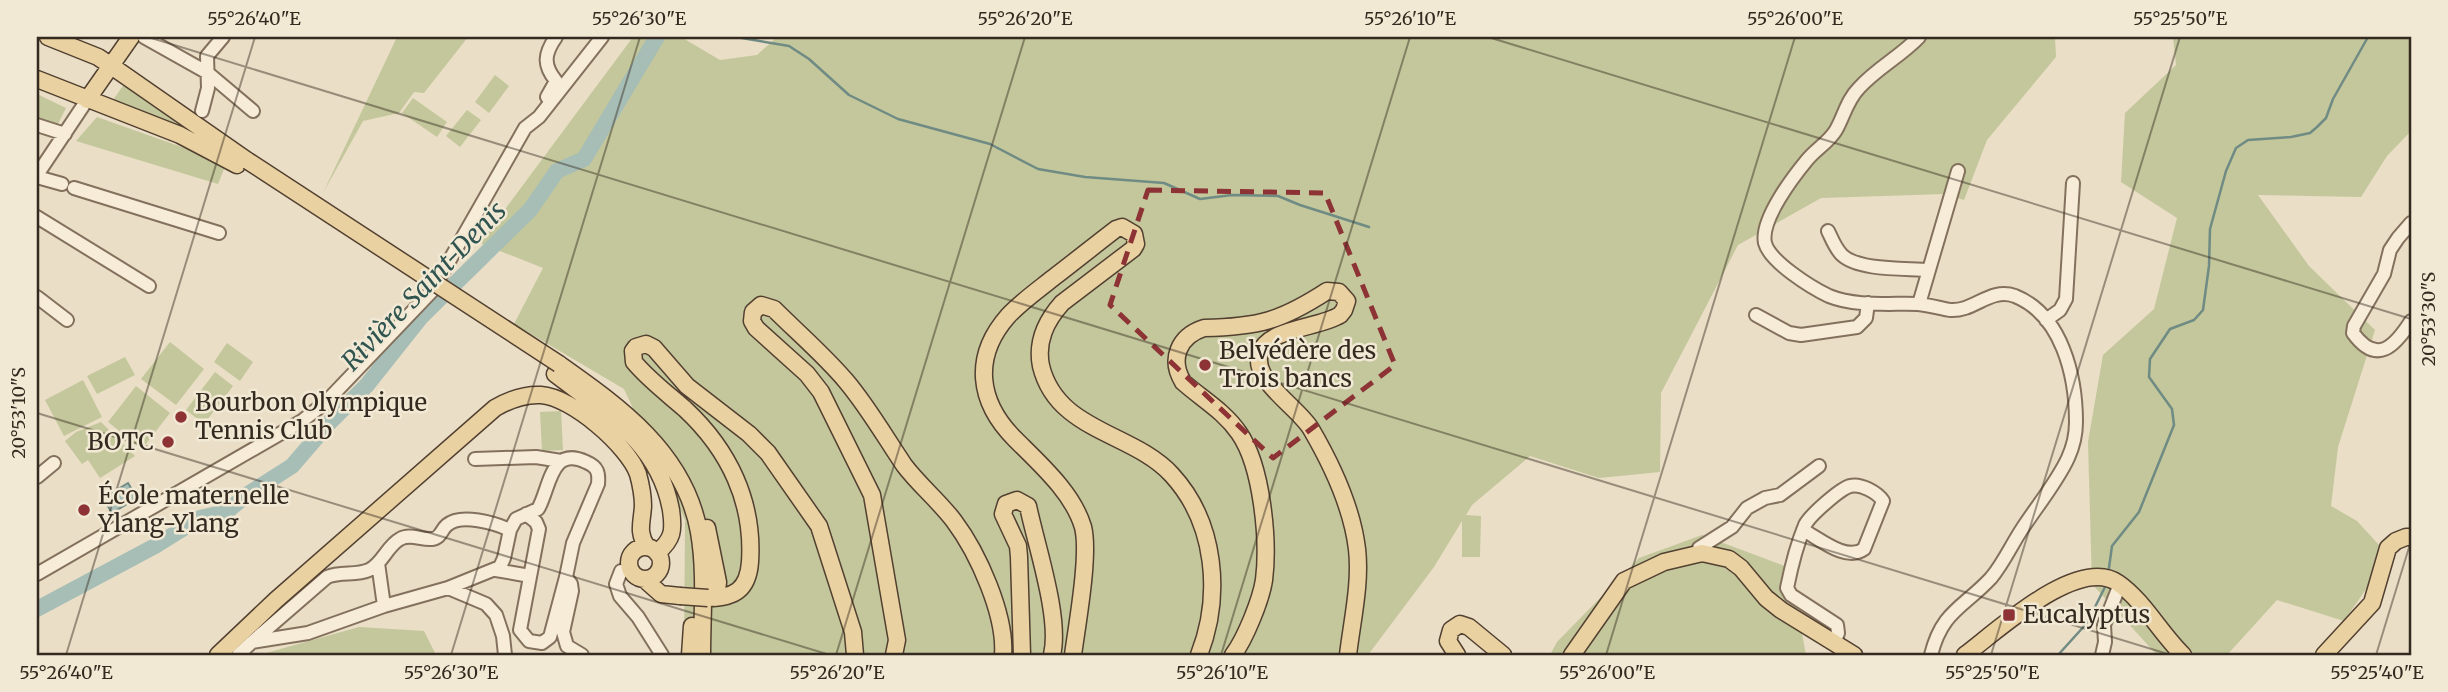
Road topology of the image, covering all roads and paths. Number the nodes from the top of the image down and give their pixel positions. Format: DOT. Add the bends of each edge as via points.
graph roads {
  1 [pos="48,37"];
  2 [pos="131,37"];
  3 [pos="144,37"];
  4 [pos="223,37"];
  5 [pos="556,37"];
  6 [pos="602,37"];
  7 [pos="1919,37"];
  8 [pos="110,65"];
  9 [pos="208,73"];
  10 [pos="37,79"];
  11 [pos="87,100"];
  12 [pos="202,111"];
  13 [pos="253,111"];
  14 [pos="529,123"];
  15 [pos="37,125"];
  16 [pos="65,134"];
  17 [pos="246,165"];
  18 [pos="1958,172"];
  19 [pos="37,176"];
  20 [pos="2073,183"];
  21 [pos="37,218"];
  22 [pos="2411,223"];
  23 [pos="1828,230"];
  24 [pos="219,233"];
  25 [pos="1929,270"];
  26 [pos="149,286"];
  27 [pos="37,298"];
  28 [pos="1868,303"];
  29 [pos="1919,304"];
  30 [pos="1756,315"];
  31 [pos="67,320"];
  32 [pos="2046,320"];
  33 [pos="2411,321"];
  34 [pos="556,368"];
  35 [pos="475,458"];
  36 [pos="561,461"];
  37 [pos="54,463"];
  38 [pos="1819,466"];
  39 [pos="37,477"];
  40 [pos="526,514"];
  41 [pos="510,530"];
  42 [pos="1803,530"];
  43 [pos="749,531"];
  44 [pos="2411,535"];
  45 [pos="646,551"];
  46 [pos="1699,554"];
  47 [pos="379,563"];
  48 [pos="496,570"];
  49 [pos="659,570"];
  50 [pos="621,571"];
  51 [pos="37,575"];
  52 [pos="530,576"];
  53 [pos="566,577"];
  54 [pos="717,577"];
  55 [pos="644,579"];
  56 [pos="2112,580"];
  57 [pos="448,588"];
  58 [pos="678,596"];
  59 [pos="712,598"];
  60 [pos="276,600"];
  61 [pos="384,606"];
  62 [pos="252,642"];
  63 [pos="1834,643"];
  64 [pos="204,655"];
  65 [pos="218,655"];
  66 [pos="238,655"];
  67 [pos="505,655"];
  68 [pos="582,655"];
  69 [pos="662,655"];
  70 [pos="690,655"];
  71 [pos="702,655"];
  72 [pos="855,655"];
  73 [pos="894,655"];
  74 [pos="1003,655"];
  75 [pos="1022,655"];
  76 [pos="1052,655"];
  77 [pos="1073,655"];
  78 [pos="1199,655"];
  79 [pos="1233,655"];
  80 [pos="1348,655"];
  81 [pos="1457,655"];
  82 [pos="1503,655"];
  83 [pos="1572,655"];
  84 [pos="1854,655"];
  85 [pos="1931,655"];
  86 [pos="1966,655"];
  87 [pos="2102,655"];
  88 [pos="2183,655"];
  89 [pos="2324,655"];
  1 -- 8 [label="main road"];
  2 -- 8 [label="main road"];
  3 -- 9 [label="street"];
  4 -- 9 [label="street" via="207,56"];
  5 -- 14 [label="street" via="546,58 555,84"];
  6 -- 14 [label="street" via="539,117"];
  7 -- 28 [label="street" via="1856,91 1836,130 1778,201 1765,236 1776,261 1818,289"];
  8 -- 11 [label="main road"];
  8 -- 17 [label="main road"];
  9 -- 12 [label="street"];
  9 -- 13 [label="street"];
  10 -- 11 [label="main road"];
  11 -- 16 [label="street"];
  11 -- 17 [label="main road"];
  14 -- 51 [label="street" via="432,291 326,402 302,421"];
  15 -- 16 [label="street"];
  16 -- 19 [label="street"];
  17 -- 34 [label="main road"];
  18 -- 25 [label="street"];
  19 -- 24 [label="street"];
  20 -- 32 [label="street" via="2066,299"];
  21 -- 26 [label="street"];
  22 -- 33 [label="street" via="2390,250 2384,274 2353,332 2371,348 2386,349 2399,341"];
  23 -- 25 [label="street" via="1836,249 1852,262"];
  25 -- 29 [label="street"];
  27 -- 31 [label="street"];
  28 -- 29 [label="street"];
  28 -- 30 [label="street" via="1866,317 1857,327 1801,335"];
  29 -- 32 [label="street" via="1960,310 2000,294 2014,296"];
  32 -- 85 [label="street" via="2055,329 2071,376 2076,423 2068,459 1992,576 1952,611"];
  34 -- 45 [label="main road" via="648,452 668,496 673,523 672,537"];
  34 -- 54 [label="main road" via="627,407 671,448 698,496"];
  34 -- 70 [label="main road" via="634,426 655,449 677,486 694,563"];
  34 -- 71 [label="main road" via="607,397 634,420 666,456 685,488 699,532"];
  35 -- 36 [label="street"];
  36 -- 40 [label="street" via="538,509"];
  36 -- 53 [label="street" via="587,462 599,473 596,493 573,542"];
  37 -- 39 [label="street"];
  38 -- 46 [label="street" via="1780,495 1747,508 1732,527 1703,543"];
  40 -- 41 [label="street" via="516,519"];
  40 -- 52 [label="street" via="539,529"];
  41 -- 47 [label="street" via="487,521 452,522 433,539 401,538"];
  41 -- 48 [label="street" via="505,558"];
  42 -- 42 [label="street" via="1812,515 1847,487 1861,486 1883,501 1864,549 1857,554 1848,554"];
  42 -- 63 [label="street" via="1787,588 1837,625"];
  43 -- 54 [label="main road" via="738,577 728,582"];
  43 -- 59 [label="main road" via="750,564 744,587 732,596"];
  43 -- 72 [label="main road" via="743,495 729,463 707,431 634,362 636,347 646,344 654,348 687,386 760,443 790,483 824,536 853,632"];
  44 -- 89 [label="main road" via="2388,548 2372,603"];
  45 -- 49 [label="main road" via="660,561"];
  45 -- 55 [label="main road" via="629,560 635,576"];
  45 -- 60 [label="main road" via="634,531 643,491 623,449 561,399 526,396 495,408"];
  46 -- 63 [label="main road" via="1729,559 1780,610"];
  46 -- 83 [label="main road" via="1664,562 1625,581"];
  47 -- 61 [label="street"];
  47 -- 62 [label="street" via="367,571 327,577"];
  48 -- 52 [label="street"];
  48 -- 57 [label="street"];
  49 -- 55 [label="main road"];
  49 -- 58 [label="main road" via="663,585"];
  50 -- 69 [label="street" via="616,584 620,596"];
  52 -- 53 [label="street" via="520,630 536,643 550,637"];
  53 -- 68 [label="street" via="572,587 564,639"];
  54 -- 59 [label="main road" via="718,591"];
  55 -- 58 [label="main road" via="661,594"];
  56 -- 86 [label="main road" via="2070,583 2045,596"];
  56 -- 87 [label="street"];
  56 -- 88 [label="main road" via="2131,593"];
  57 -- 61 [label="street"];
  57 -- 67 [label="street" via="486,604 496,615"];
  58 -- 59 [label="main road, bridge"];
  60 -- 64 [label="main road"];
  60 -- 65 [label="main road"];
  61 -- 62 [label="street" via="308,633"];
  62 -- 66 [label="street"];
  63 -- 84 [label="main road"];
  73 -- 74 [label="main road" via="897,640 872,495 821,392 756,328 753,312 761,305 774,309 847,382 905,466 961,530 983,569"];
  75 -- 76 [label="main road" via="1018,546 1003,514 1006,504 1017,500 1028,506 1055,635"];
  77 -- 78 [label="main road" via="1083,526 1061,489 993,410 982,371 986,352 1009,315 1122,227 1134,234 1133,249 1054,312 1041,338 1040,361 1048,383 1066,407 1102,433 1160,464 1192,504 1206,538 1213,580"];
  79 -- 80 [label="main road" via="1264,581 1260,489 1240,435 1226,417 1183,382 1176,356 1184,341 1204,328 1266,323 1332,290 1346,301 1340,315 1273,338 1258,361 1268,384 1304,417 1341,492 1357,547"];
  81 -- 82 [label="main road" via="1448,640 1451,630 1460,624"];
}
